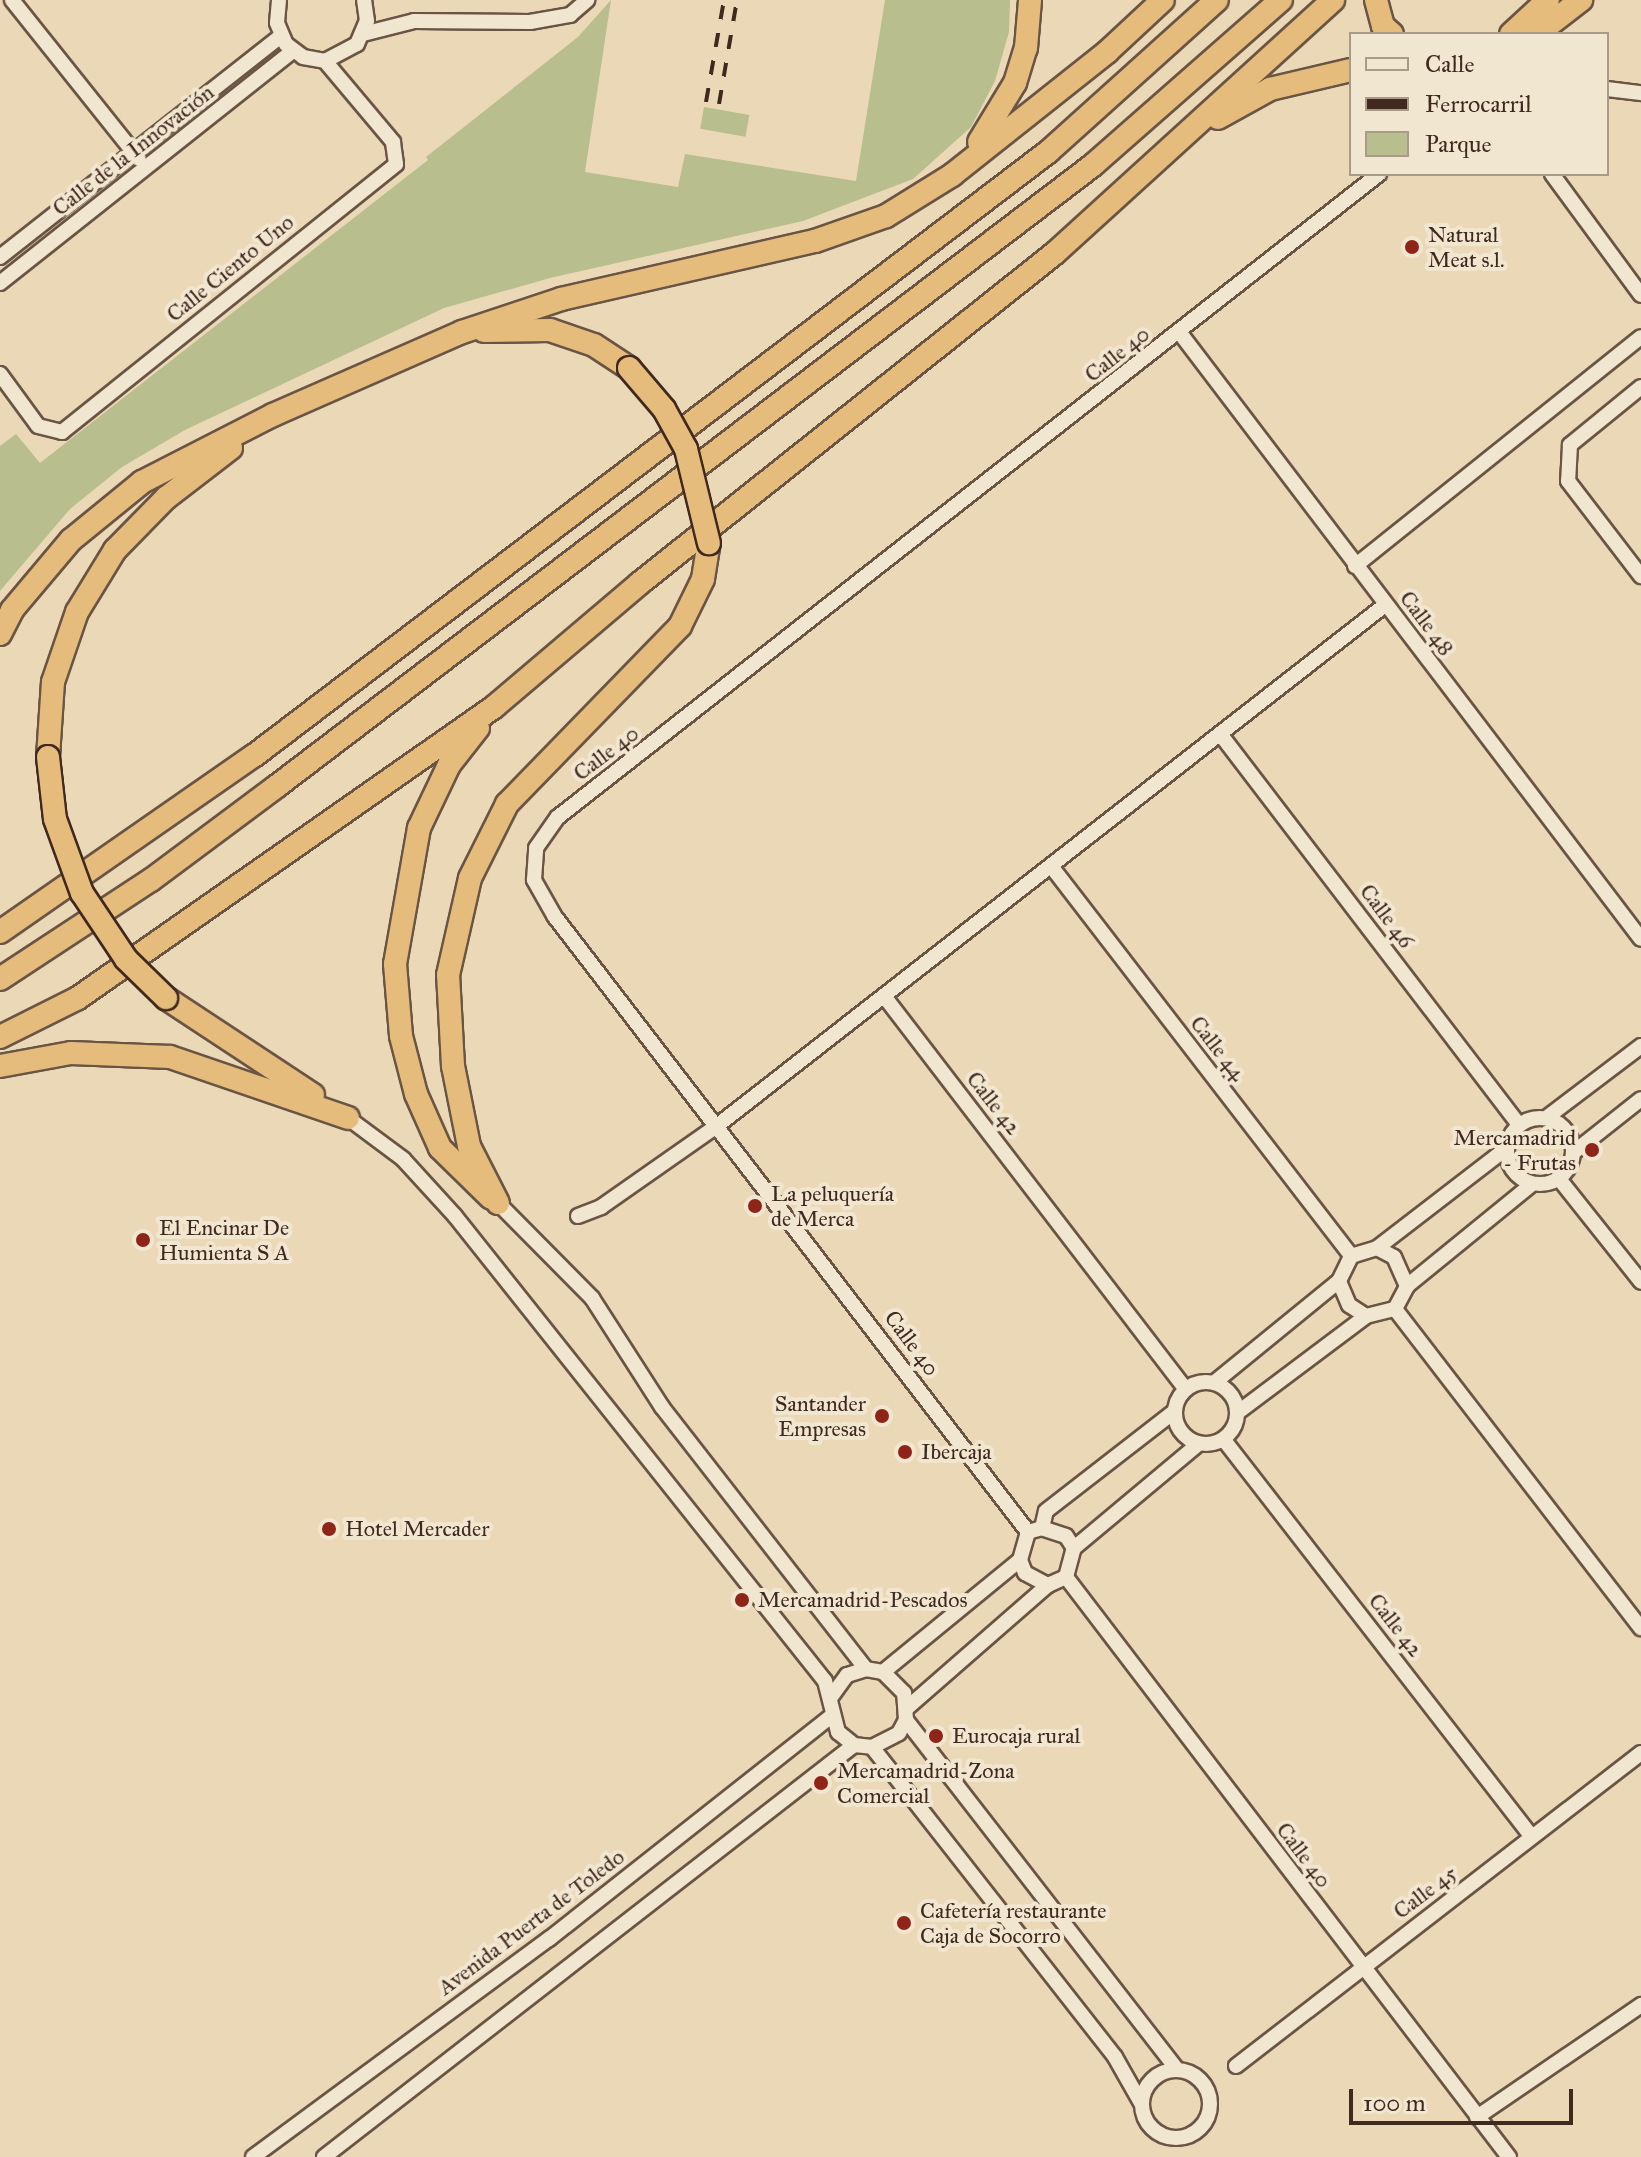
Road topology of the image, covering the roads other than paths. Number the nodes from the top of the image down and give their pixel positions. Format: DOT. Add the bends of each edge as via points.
graph roads {
  1 [pos="12,0"];
  2 [pos="279,0"];
  3 [pos="364,0"];
  4 [pos="587,0"];
  5 [pos="1030,0"];
  6 [pos="1163,0"];
  7 [pos="1217,0"];
  8 [pos="1281,0"];
  9 [pos="1333,0"];
  10 [pos="1376,0"];
  11 [pos="1548,0"];
  12 [pos="1581,0"];
  13 [pos="1390,32"];
  14 [pos="1513,32"];
  15 [pos="1540,32"];
  16 [pos="363,34"];
  17 [pos="281,36"];
  18 [pos="293,51"];
  19 [pos="325,61"];
  20 [pos="1349,70"];
  21 [pos="1609,89"];
  22 [pos="1641,93"];
  23 [pos="1185,136"];
  24 [pos="134,153"];
  25 [pos="146,169"];
  26 [pos="952,175"];
  27 [pos="1376,176"];
  28 [pos="1553,176"];
  29 [pos="0,257"];
  30 [pos="0,283"];
  31 [pos="1641,295"];
  32 [pos="462,332"];
  33 [pos="1180,333"];
  34 [pos="1641,337"];
  35 [pos="0,374"];
  36 [pos="1641,387"];
  37 [pos="273,415"];
  38 [pos="1355,566"];
  39 [pos="1641,576"];
  40 [pos="1385,605"];
  41 [pos="0,634"];
  42 [pos="494,707"];
  43 [pos="1221,735"];
  44 [pos="1051,866"];
  45 [pos="0,932"];
  46 [pos="1641,939"];
  47 [pos="0,979"];
  48 [pos="884,996"];
  49 [pos="0,1037"];
  50 [pos="1641,1046"];
  51 [pos="0,1066"];
  52 [pos="1641,1099"];
  53 [pos="348,1118"];
  54 [pos="1546,1118"];
  55 [pos="1518,1123"];
  56 [pos="718,1125"];
  57 [pos="1507,1148"];
  58 [pos="1574,1152"];
  59 [pos="1560,1180"];
  60 [pos="1532,1184"];
  61 [pos="498,1203"];
  62 [pos="578,1216"];
  63 [pos="1377,1248"];
  64 [pos="1351,1256"];
  65 [pos="1339,1281"];
  66 [pos="1641,1282"];
  67 [pos="1407,1286"];
  68 [pos="1395,1309"];
  69 [pos="1366,1316"];
  70 [pos="1215,1382"];
  71 [pos="1185,1388"];
  72 [pos="1175,1411"];
  73 [pos="1237,1413"];
  74 [pos="1224,1440"];
  75 [pos="1197,1445"];
  76 [pos="1035,1530"];
  77 [pos="1074,1548"];
  78 [pos="1020,1560"];
  79 [pos="1066,1577"];
  80 [pos="1048,1585"];
  81 [pos="1641,1628"];
  82 [pos="866,1669"];
  83 [pos="883,1672"];
  84 [pos="830,1698"];
  85 [pos="907,1714"];
  86 [pos="831,1716"];
  87 [pos="854,1745"];
  88 [pos="872,1747"];
  89 [pos="1641,1753"];
  90 [pos="1532,1837"];
  91 [pos="1362,1968"];
  92 [pos="1641,2005"];
  93 [pos="1236,2066"];
  94 [pos="1177,2069"];
  95 [pos="1141,2103"];
  96 [pos="1477,2117"];
  97 [pos="253,2157"];
  98 [pos="324,2157"];
  99 [pos="1509,2157"];
  1 -- 24 [label="street"];
  2 -- 17 [label="street"];
  3 -- 16 [label="street"];
  4 -- 16 [label="street" via="570,15 530,22 414,21"];
  5 -- 26 [label="highway" via="1026,48 1015,83 996,121"];
  6 -- 26 [label="highway" via="1107,52"];
  7 -- 45 [label="highway" via="1048,152 255,755"];
  8 -- 47 [label="highway" via="1080,175 265,796 151,880"];
  9 -- 23 [label="highway"];
  10 -- 13 [label="highway"];
  11 -- 14 [label="highway"];
  12 -- 15 [label="highway"];
  16 -- 19 [label="street" via="348,52"];
  17 -- 18 [label="street"];
  17 -- 24 [label="street, Calle de la Innovación"];
  18 -- 19 [label="street"];
  18 -- 25 [label="street, Calle de la Innovación"];
  19 -- 35 [label="street, Calle Ciento Uno" via="393,142 396,164 62,432 38,426"];
  20 -- 23 [label="highway" via="1270,89"];
  21 -- 22 [label="street"];
  23 -- 42 [label="highway" via="1055,253 640,583"];
  24 -- 25 [label="street"];
  24 -- 29 [label="street, Calle de la Innovación"];
  25 -- 30 [label="street, Calle de la Innovación"];
  26 -- 32 [label="highway" via="886,216 815,241 561,299"];
  27 -- 33 [label="street, Calle 40"];
  28 -- 31 [label="street"];
  32 -- 37 [label="highway"];
  32 -- 61 [label="highway, bridge" via="550,330 594,345 629,368 664,409 686,449 709,543 703,579 680,626 507,804 470,878 448,975 453,1066 469,1146"];
  33 -- 38 [label="street, Calle 48"];
  33 -- 56 [label="street, Calle 40" via="558,817 536,848 534,880 555,917"];
  34 -- 38 [label="street"];
  36 -- 39 [label="street" via="1570,445 1568,481"];
  37 -- 41 [label="highway" via="142,482 71,540 12,610"];
  37 -- 53 [label="highway, bridge" via="166,498 115,550 77,612 53,682 48,757 55,819 82,893 126,959 166,998"];
  38 -- 40 [label="street, Calle 48"];
  40 -- 43 [label="street"];
  40 -- 46 [label="street, Calle 48"];
  42 -- 49 [label="highway" via="78,998"];
  42 -- 61 [label="highway" via="449,765 419,828 395,964 401,1036 416,1094 440,1148"];
  43 -- 44 [label="street"];
  43 -- 55 [label="street, Calle 46"];
  44 -- 48 [label="street"];
  44 -- 64 [label="street, Calle 44"];
  48 -- 56 [label="street"];
  48 -- 71 [label="street, Calle 42"];
  50 -- 54 [label="street"];
  51 -- 53 [label="highway" via="71,1053 170,1057"];
  52 -- 58 [label="street"];
  53 -- 84 [label="street" via="403,1159 455,1216 825,1681"];
  54 -- 55 [label="street" via="1532,1116"];
  54 -- 58 [label="street" via="1569,1136"];
  55 -- 57 [label="street" via="1508,1135"];
  56 -- 62 [label="street" via="601,1207"];
  56 -- 76 [label="street, Calle 40"];
  57 -- 60 [label="street" via="1509,1165"];
  57 -- 63 [label="street"];
  58 -- 59 [label="street"];
  59 -- 60 [label="street"];
  59 -- 66 [label="street"];
  60 -- 67 [label="street"];
  61 -- 82 [label="street" via="592,1298 662,1407"];
  63 -- 64 [label="street"];
  63 -- 67 [label="street" via="1394,1257"];
  64 -- 65 [label="street"];
  65 -- 69 [label="street" via="1349,1305"];
  65 -- 70 [label="street"];
  67 -- 68 [label="street"];
  68 -- 69 [label="street"];
  68 -- 81 [label="street"];
  69 -- 73 [label="street"];
  70 -- 71 [label="street"];
  70 -- 73 [label="street" via="1233,1398"];
  71 -- 72 [label="street"];
  72 -- 75 [label="street" via="1177,1426"];
  72 -- 76 [label="street" via="1046,1511"];
  73 -- 74 [label="street"];
  74 -- 75 [label="street"];
  74 -- 90 [label="street, Calle 42"];
  75 -- 77 [label="street"];
  76 -- 77 [label="street" via="1066,1536"];
  76 -- 78 [label="street"];
  77 -- 79 [label="street"];
  78 -- 80 [label="street" via="1025,1573"];
  78 -- 83 [label="street"];
  79 -- 80 [label="street"];
  79 -- 91 [label="street, Calle 40"];
  80 -- 85 [label="street"];
  82 -- 83 [label="street"];
  82 -- 84 [label="street" via="847,1675"];
  83 -- 85 [label="street" via="904,1693"];
  84 -- 86 [label="street"];
  85 -- 88 [label="street" via="899,1733"];
  85 -- 94 [label="street"];
  86 -- 87 [label="street" via="838,1732"];
  86 -- 97 [label="street, Avenida Puerta de Toledo" via="549,1939"];
  87 -- 88 [label="street"];
  87 -- 98 [label="street"];
  88 -- 95 [label="street" via="1115,2057"];
  89 -- 90 [label="street, Calle 45"];
  90 -- 91 [label="street, Calle 45"];
  91 -- 93 [label="street, Calle 45"];
  91 -- 96 [label="street, Calle 40"];
  92 -- 96 [label="street"];
  94 -- 95 [label="street" via="1156,2075"];
  94 -- 95 [label="street" via="1198,2077 1210,2095 1201,2128 1168,2138 1148,2125"];
  96 -- 99 [label="street, Calle 40"];
}
